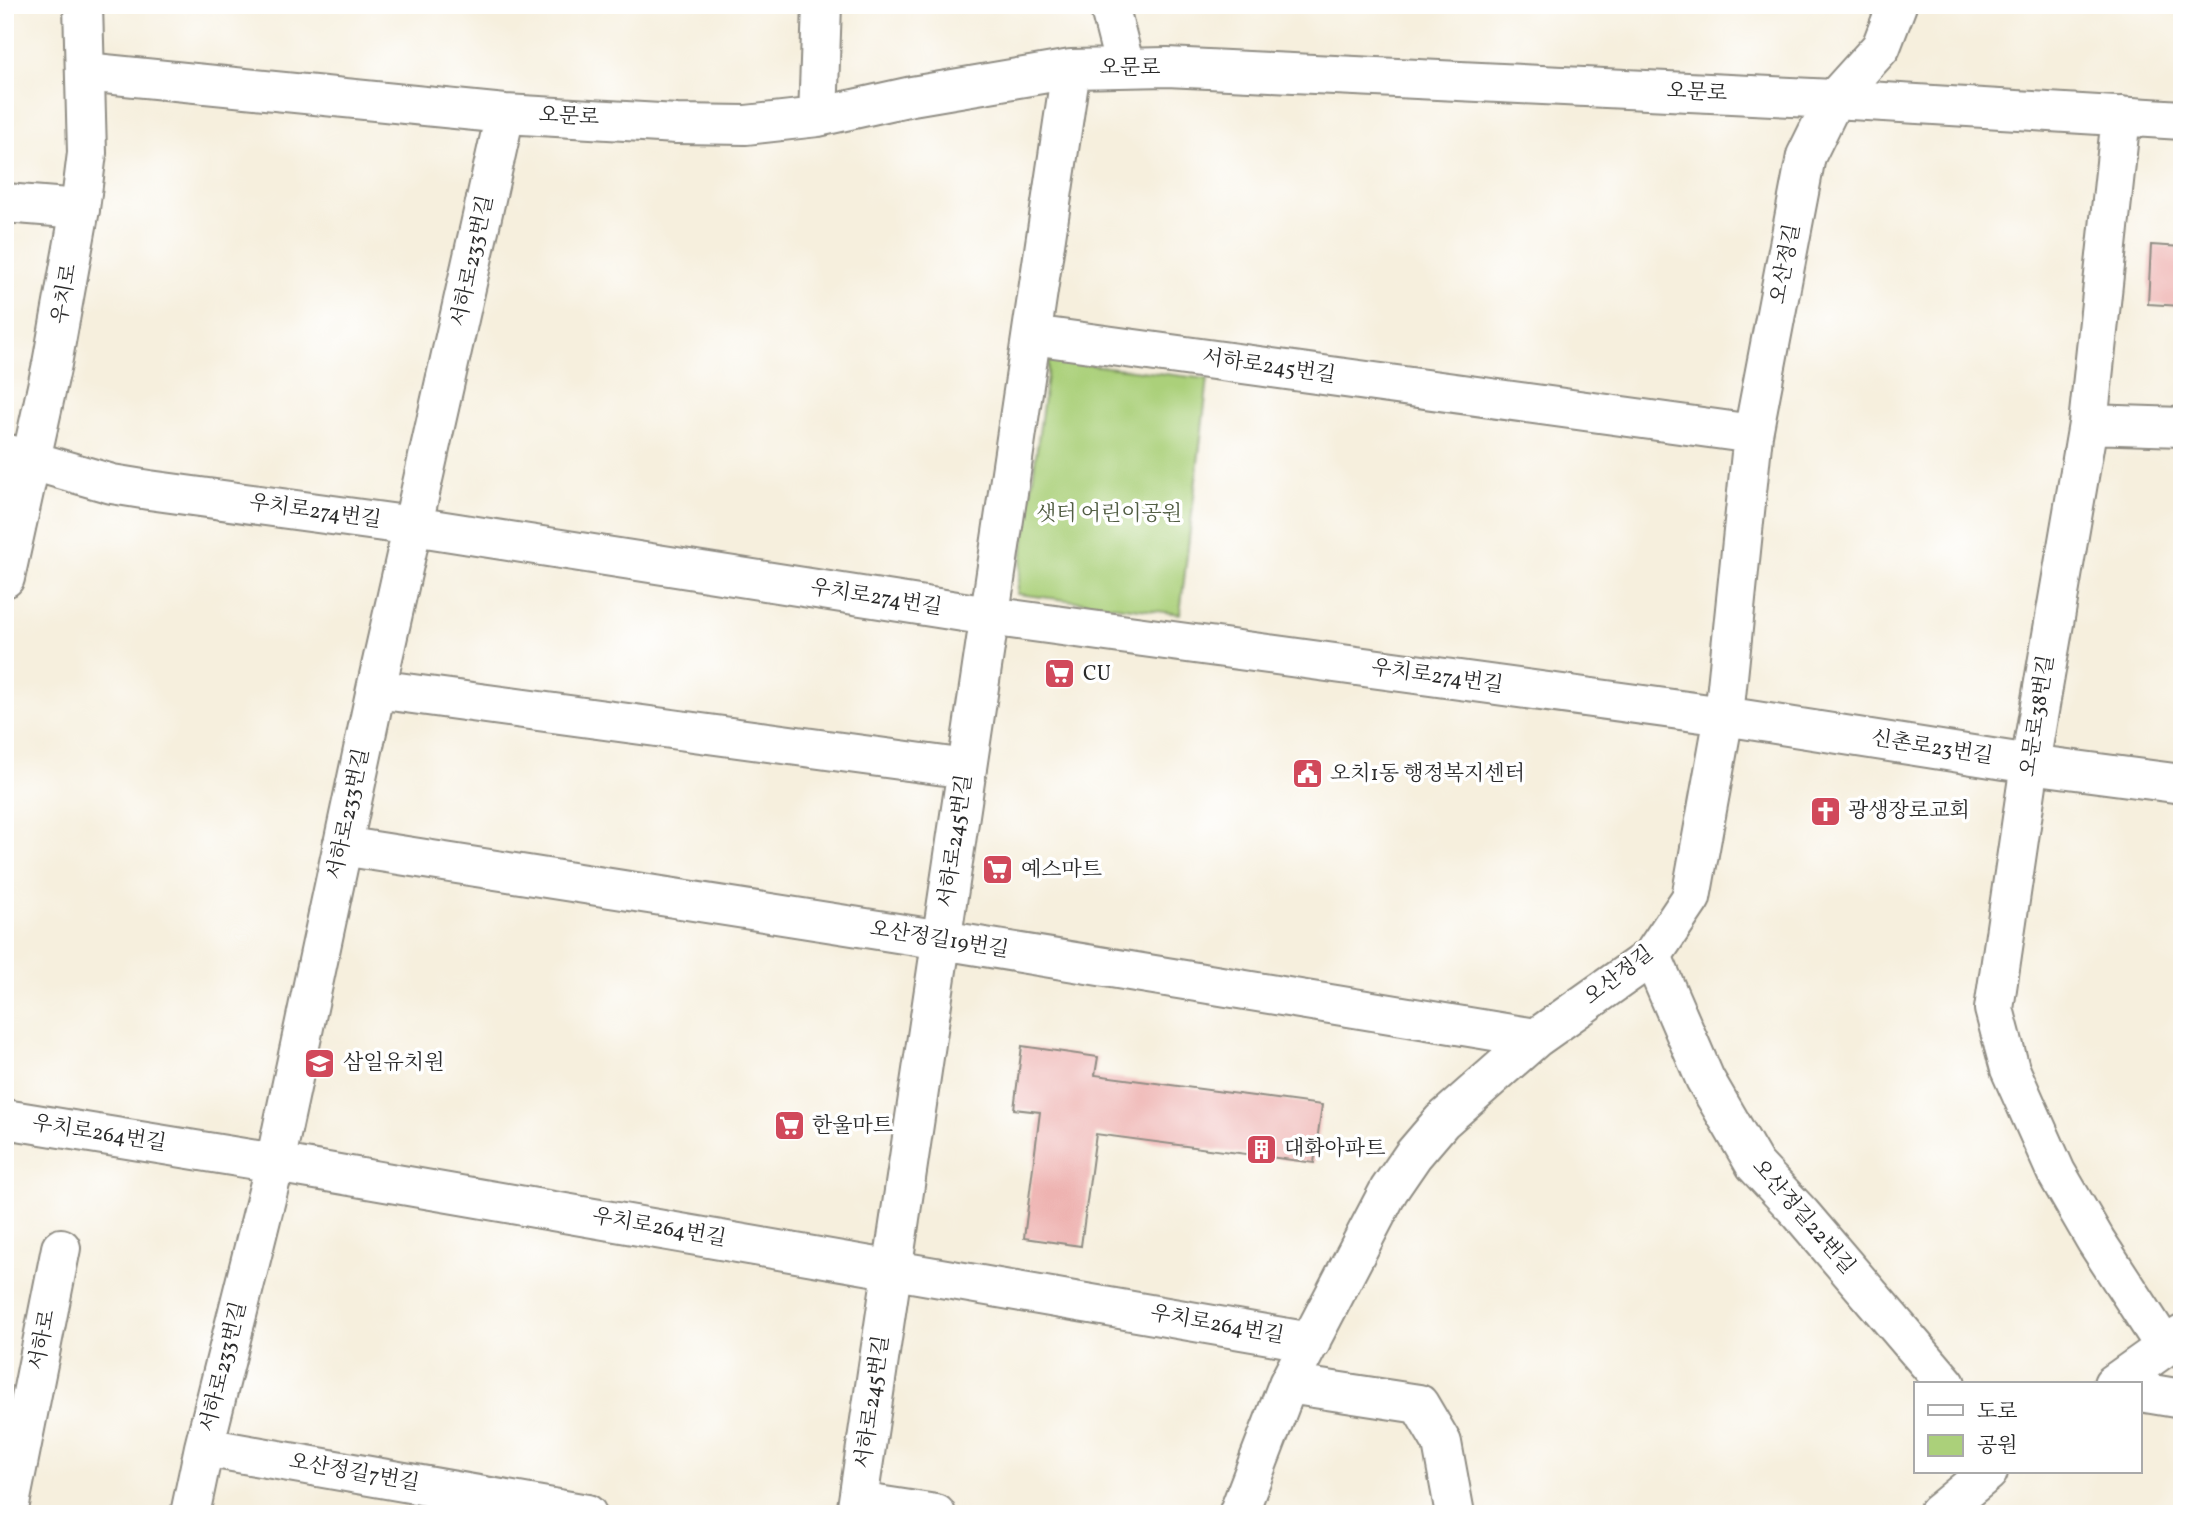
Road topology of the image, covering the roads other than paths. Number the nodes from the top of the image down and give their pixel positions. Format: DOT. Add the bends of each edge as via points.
graph roads {
  1 [pos="83,5"];
  2 [pos="822,5"];
  3 [pos="1109,5"];
  4 [pos="1897,5"];
  5 [pos="1125,67"];
  6 [pos="1071,69"];
  7 [pos="85,72"];
  8 [pos="1834,99"];
  9 [pos="505,114"];
  10 [pos="2120,116"];
  11 [pos="818,117"];
  12 [pos="2182,120"];
  13 [pos="5,203"];
  14 [pos="80,209"];
  15 [pos="1032,335"];
  16 [pos="2088,424"];
  17 [pos="2182,427"];
  18 [pos="1754,434"];
  19 [pos="18,456"];
  20 [pos="413,526"];
  21 [pos="5,578"];
  22 [pos="990,616"];
  23 [pos="376,689"];
  24 [pos="1724,716"];
  25 [pos="2030,764"];
  26 [pos="967,769"];
  27 [pos="2182,784"];
  28 [pos="342,846"];
  29 [pos="942,940"];
  30 [pos="1652,956"];
  31 [pos="1536,1038"];
  32 [pos="5,1119"];
  33 [pos="275,1163"];
  34 [pos="61,1248"];
  35 [pos="892,1268"];
  36 [pos="2173,1341"];
  37 [pos="1311,1342"];
  38 [pos="1944,1382"];
  39 [pos="2116,1382"];
  40 [pos="1288,1384"];
  41 [pos="2142,1392"];
  42 [pos="2182,1399"];
  43 [pos="204,1447"];
  44 [pos="1986,1474"];
  45 [pos="857,1508"];
  46 [pos="8,1514"];
  47 [pos="190,1514"];
  48 [pos="587,1514"];
  49 [pos="936,1514"];
  50 [pos="1238,1514"];
  51 [pos="1455,1514"];
  52 [pos="1937,1514"];
  1 -- 7 [label="street, 우치로"];
  2 -- 11 [label="street"];
  3 -- 5 [label="street"];
  4 -- 8 [label="street, 오산정길" via="1881,47"];
  5 -- 6 [label="street, 오문로"];
  5 -- 8 [label="street, 오문로"];
  6 -- 11 [label="street, 오문로" via="924,93"];
  6 -- 15 [label="street, 서하로245번길"];
  7 -- 9 [label="street, 오문로"];
  7 -- 14 [label="street, 우치로" via="87,153"];
  8 -- 10 [label="street, 오문로"];
  8 -- 18 [label="street, 오산정길" via="1806,156"];
  9 -- 11 [label="street, 오문로" via="746,125"];
  9 -- 20 [label="street, 서하로233번길"];
  10 -- 12 [label="street, 오문로"];
  10 -- 16 [label="street, 오문로38번길"];
  13 -- 14 [label="street"];
  14 -- 19 [label="street, 우치로" via="52,364"];
  15 -- 18 [label="street, 서하로245번길"];
  15 -- 22 [label="street, 서하로245번길"];
  16 -- 17 [label="street"];
  16 -- 25 [label="street, 오문로38번길"];
  18 -- 24 [label="street, 오산정길"];
  19 -- 20 [label="street, 우치로274번길" via="112,484"];
  19 -- 21 [label="street, 우치로"];
  20 -- 22 [label="street, 우치로274번길"];
  20 -- 23 [label="street, 서하로233번길"];
  22 -- 24 [label="street, 우치로274번길"];
  22 -- 26 [label="street, 서하로245번길"];
  23 -- 26 [label="street"];
  23 -- 28 [label="street, 서하로233번길"];
  24 -- 25 [label="street, 신촌로23번길"];
  24 -- 30 [label="street, 오산정길" via="1691,898"];
  25 -- 27 [label="street, 신촌로23번길"];
  25 -- 36 [label="street, 오문로38번길" via="1994,1009 2010,1069 2056,1172 2096,1241"];
  26 -- 29 [label="street, 서하로245번길"];
  28 -- 29 [label="street, 오산정길19번길"];
  28 -- 33 [label="street, 서하로233번길"];
  29 -- 31 [label="street, 오산정길19번길"];
  29 -- 35 [label="street, 서하로245번길"];
  30 -- 31 [label="street, 오산정길"];
  30 -- 38 [label="street, 오산정길22번길" via="1705,1079 1755,1166"];
  31 -- 37 [label="street, 오산정길" via="1442,1121 1413,1155 1389,1190"];
  32 -- 33 [label="street, 우치로264번길"];
  33 -- 35 [label="street, 우치로264번길"];
  33 -- 43 [label="street, 서하로233번길"];
  34 -- 46 [label="street, 서하로"];
  35 -- 37 [label="street, 우치로264번길"];
  35 -- 45 [label="street, 서하로245번길"];
  36 -- 39 [label="street"];
  37 -- 40 [label="street, 오산정길"];
  40 -- 50 [label="street, 오산정길"];
  40 -- 51 [label="street" via="1419,1404 1442,1443"];
  41 -- 42 [label="street"];
  43 -- 47 [label="street, 서하로233번길"];
  43 -- 48 [label="street, 오산정길7번길"];
  44 -- 52 [label="street"];
  45 -- 49 [label="street"];
}
